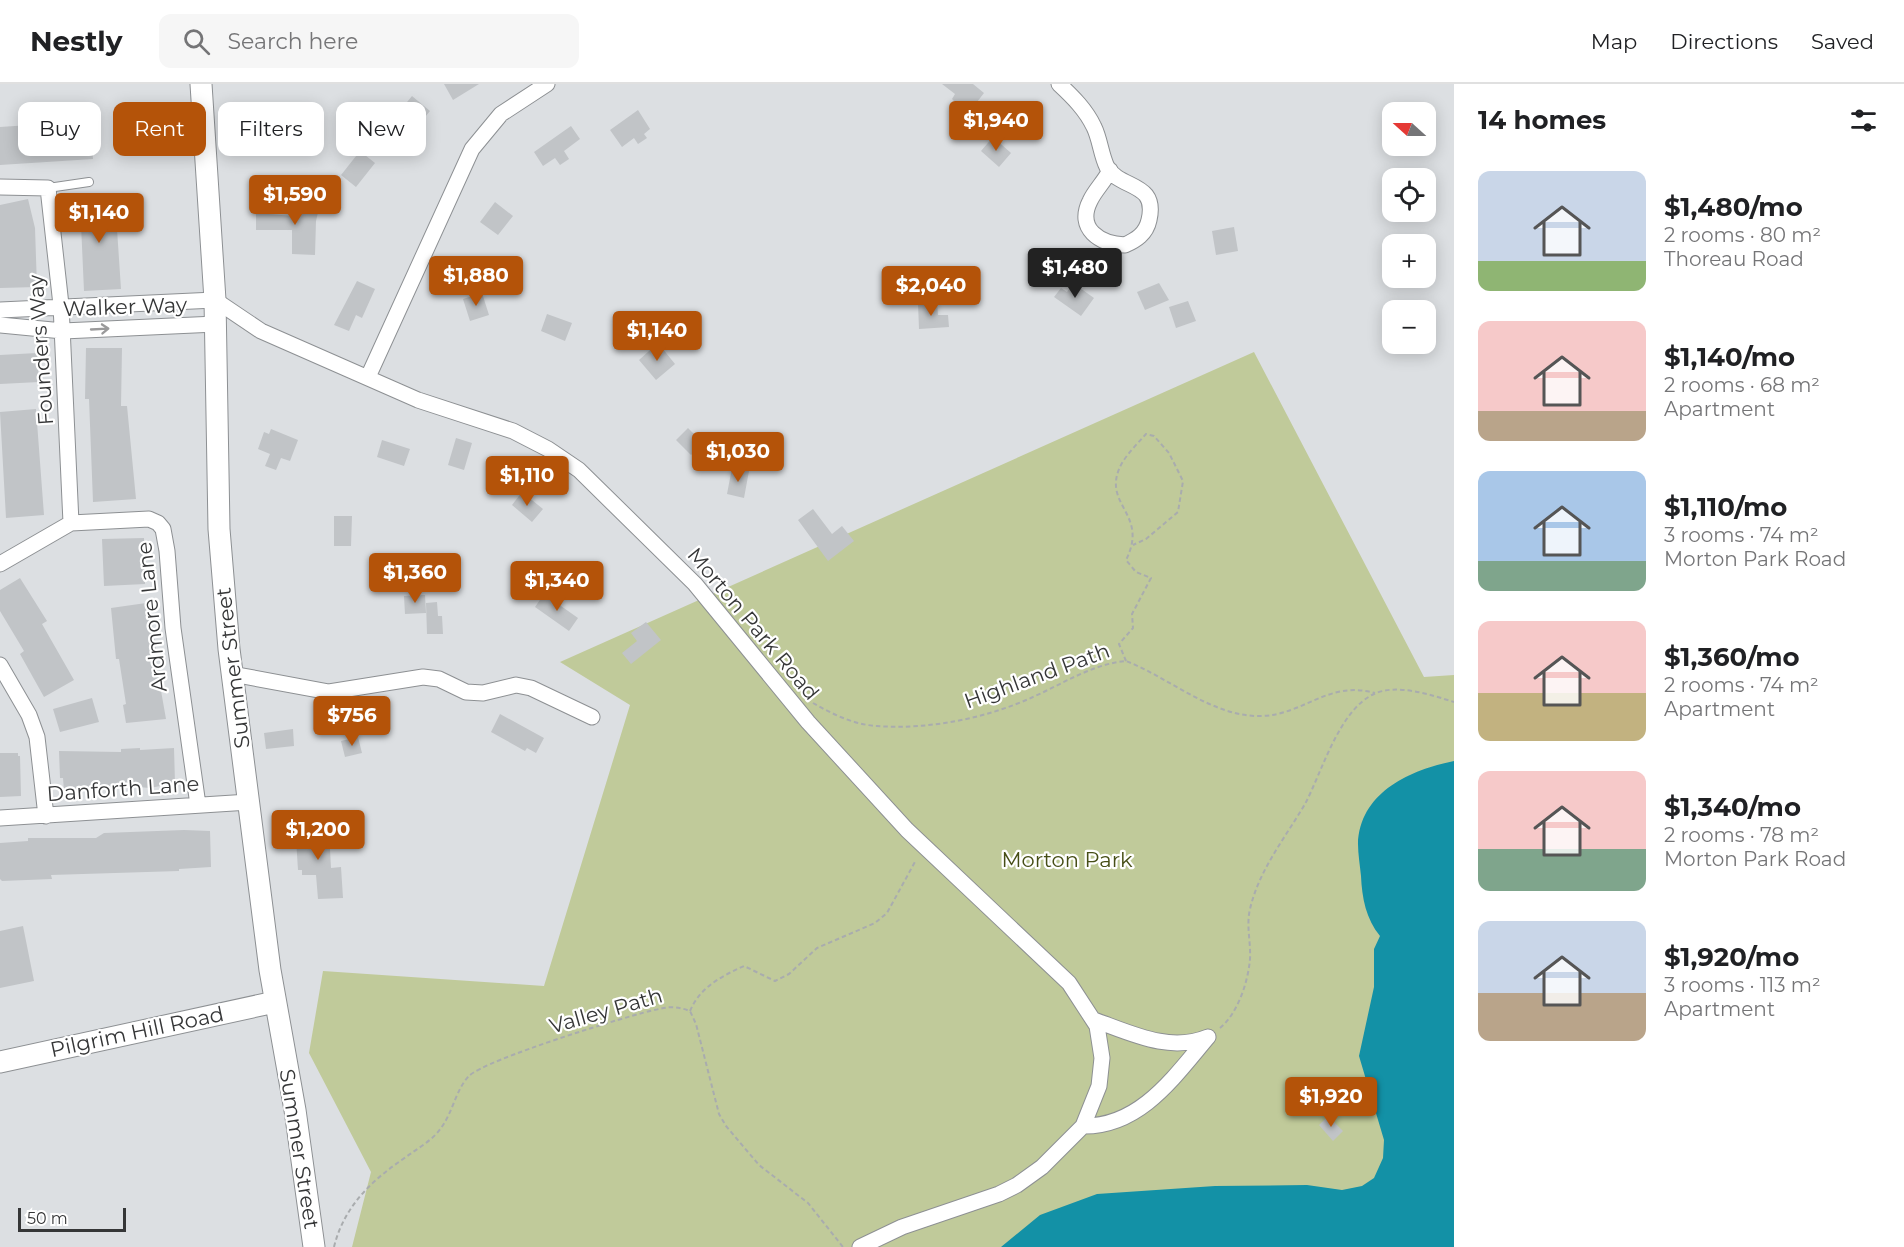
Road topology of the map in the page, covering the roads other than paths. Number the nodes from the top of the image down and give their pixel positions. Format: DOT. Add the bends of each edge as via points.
graph roads {
  1 [pos="201,84"];
  2 [pos="547,84"];
  3 [pos="1059,84"];
  4 [pos="1110,170"];
  5 [pos="89,182"];
  6 [pos="0,187"];
  7 [pos="48,188"];
  8 [pos="215,300"];
  9 [pos="61,305"];
  10 [pos="0,310"];
  11 [pos="216,324"];
  12 [pos="0,325"];
  13 [pos="63,331"];
  14 [pos="368,376"];
  15 [pos="71,523"];
  16 [pos="0,564"];
  17 [pos="0,665"];
  18 [pos="232,674"];
  19 [pos="592,717"];
  20 [pos="249,802"];
  21 [pos="198,805"];
  22 [pos="46,816"];
  23 [pos="0,818"];
  24 [pos="275,1002"];
  25 [pos="1094,1020"];
  26 [pos="0,1062"];
  27 [pos="1083,1126"];
  28 [pos="314,1247"];
  29 [pos="860,1247"];
  1 -- 8 [label="main road, Summer Street"];
  2 -- 14 [label="street" via="501,114 472,149"];
  3 -- 4 [label="street" via="1078,102 1093,125"];
  4 -- 4 [label="street" via="1142,190 1151,207 1143,234 1125,245 1100,241 1090,233 1086,220 1090,200"];
  5 -- 7 [label="lane"];
  6 -- 7 [label="street"];
  7 -- 9 [label="street, Founders Way"];
  8 -- 9 [label="street, Walker Way"];
  8 -- 11 [label="main road, Summer Street"];
  8 -- 14 [label="street, Morton Park Road" via="261,331"];
  9 -- 10 [label="street, Walker Way"];
  9 -- 13 [label="street, Founders Way"];
  13 -- 11 [label="street, Walker Way, one-way"];
  11 -- 18 [label="main road, Summer Street" via="219,523"];
  12 -- 13 [label="street, Walker Way"];
  13 -- 15 [label="street, Founders Way"];
  14 -- 25 [label="street, Morton Park Road" via="418,400 513,431 579,470 695,584 808,722 922,845 1069,983"];
  15 -- 16 [label="street, Ardmore Lane"];
  15 -- 21 [label="street, Ardmore Lane" via="149,519 163,529 172,628"];
  17 -- 22 [label="street" via="37,737"];
  18 -- 19 [label="street" via="329,692 423,676 466,692 483,693 516,685 531,688"];
  18 -- 20 [label="main road, Summer Street"];
  20 -- 21 [label="street, Danforth Lane"];
  20 -- 24 [label="main road, Summer Street"];
  21 -- 22 [label="street, Danforth Lane"];
  22 -- 23 [label="street, Danforth Lane"];
  24 -- 26 [label="main road, Pilgrim Hill Road"];
  24 -- 28 [label="main road, Summer Street"];
  25 -- 27 [label="street, Morton Park Road" via="1102,1071"];
  25 -- 27 [label="street" via="1165,1043 1185,1044 1208,1037 1149,1103 1102,1126"];
  27 -- 29 [label="street" via="1042,1167 1017,1185 902,1227"];
}
